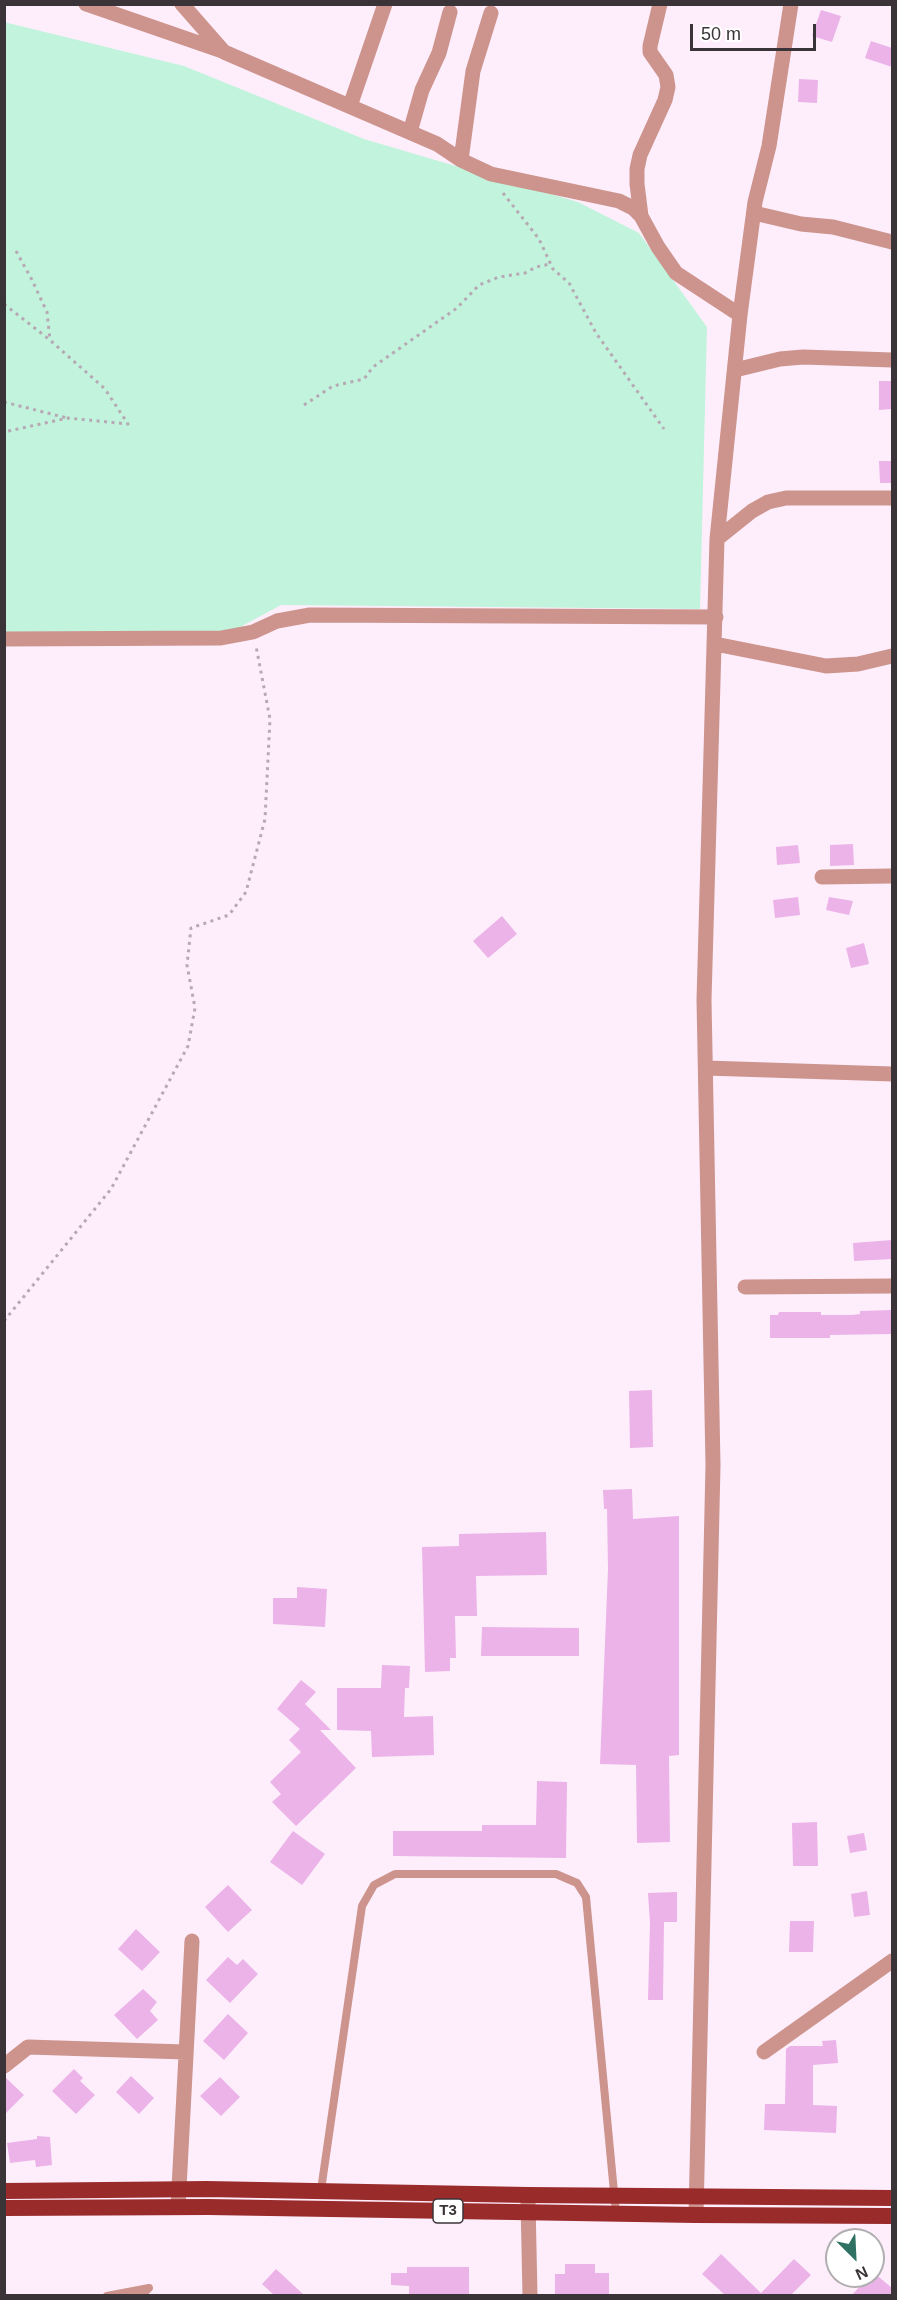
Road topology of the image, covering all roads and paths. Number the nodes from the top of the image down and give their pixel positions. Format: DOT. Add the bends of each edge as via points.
graph roads {
  1 [pos="86,4"];
  2 [pos="182,4"];
  3 [pos="385,4"];
  4 [pos="660,4"];
  5 [pos="791,4"];
  6 [pos="450,12"];
  7 [pos="490,13"];
  8 [pos="225,52"];
  9 [pos="350,106"];
  10 [pos="410,132"];
  11 [pos="461,160"];
  12 [pos="491,174"];
  13 [pos="754,213"];
  14 [pos="642,216"];
  15 [pos="892,242"];
  16 [pos="16,252"];
  17 [pos="550,264"];
  18 [pos="4,304"];
  19 [pos="740,315"];
  20 [pos="50,340"];
  21 [pos="892,360"];
  22 [pos="735,370"];
  23 [pos="4,402"];
  24 [pos="304,405"];
  25 [pos="68,418"];
  26 [pos="664,429"];
  27 [pos="4,432"];
  28 [pos="892,498"];
  29 [pos="717,539"];
  30 [pos="716,617"];
  31 [pos="253,632"];
  32 [pos="4,639"];
  33 [pos="715,644"];
  34 [pos="892,656"];
  35 [pos="892,876"];
  36 [pos="822,877"];
  37 [pos="706,1068"];
  38 [pos="892,1074"];
  39 [pos="892,1286"];
  40 [pos="745,1287"];
  41 [pos="4,1321"];
  42 [pos="192,1941"];
  43 [pos="892,1961"];
  44 [pos="185,2052"];
  45 [pos="764,2052"];
  46 [pos="4,2066"];
  47 [pos="178,2190"];
  48 [pos="4,2191"];
  49 [pos="321,2192"];
  50 [pos="528,2195"];
  51 [pos="616,2196"];
  52 [pos="696,2198"];
  53 [pos="892,2198"];
  54 [pos="178,2207"];
  55 [pos="4,2208"];
  56 [pos="321,2209"];
  57 [pos="528,2212"];
  58 [pos="616,2213"];
  59 [pos="696,2215"];
  60 [pos="892,2216"];
  61 [pos="107,2295"];
  62 [pos="141,2295"];
  63 [pos="530,2295"];
  1 -- 8 [label="street"];
  2 -- 8 [label="street"];
  3 -- 9 [label="street"];
  4 -- 14 [label="street" via="650,52 666,75 668,87 637,169"];
  5 -- 13 [label="street" via="769,146"];
  6 -- 10 [label="street"];
  7 -- 11 [label="street" via="473,71"];
  8 -- 9 [label="street"];
  9 -- 10 [label="street"];
  10 -- 11 [label="street"];
  11 -- 12 [label="street"];
  12 -- 14 [label="street" via="619,201"];
  12 -- 17 [label="path" via="539,239"];
  13 -- 15 [label="street"];
  13 -- 19 [label="street"];
  14 -- 19 [label="street" via="676,273"];
  16 -- 20 [label="path" via="47,312"];
  17 -- 24 [label="path" via="479,285 457,308 373,367 364,379 333,386"];
  17 -- 26 [label="path" via="569,283 596,333"];
  18 -- 20 [label="path"];
  19 -- 22 [label="street"];
  20 -- 25 [label="path" via="105,389 128,424"];
  21 -- 22 [label="street" via="804,357"];
  22 -- 29 [label="street"];
  23 -- 25 [label="path"];
  25 -- 27 [label="path"];
  28 -- 29 [label="street" via="786,498 768,502"];
  29 -- 30 [label="street"];
  30 -- 31 [label="street" via="310,615 277,621"];
  30 -- 33 [label="street"];
  31 -- 32 [label="street" via="221,638"];
  31 -- 41 [label="path" via="270,719 265,819 246,892 229,915 191,928 187,965 195,1008 188,1046 111,1189"];
  33 -- 34 [label="street" via="826,666"];
  33 -- 37 [label="street" via="704,1000"];
  35 -- 36 [label="street"];
  37 -- 38 [label="street"];
  37 -- 52 [label="street" via="713,1466"];
  39 -- 40 [label="street"];
  42 -- 44 [label="street"];
  43 -- 45 [label="street"];
  44 -- 46 [label="street" via="28,2047"];
  44 -- 47 [label="street"];
  47 -- 48 [label="highway, T3"];
  47 -- 49 [label="highway, T3"];
  47 -- 54 [label="street"];
  49 -- 50 [label="highway, T3"];
  49 -- 51 [label="lane" via="362,1906 374,1885 395,1874 556,1874 577,1883 586,1897"];
  49 -- 56 [label="lane"];
  50 -- 51 [label="highway, T3"];
  50 -- 57 [label="street"];
  51 -- 52 [label="highway, T3"];
  51 -- 58 [label="lane"];
  52 -- 53 [label="highway, T3"];
  52 -- 59 [label="street"];
  54 -- 55 [label="highway, T3"];
  54 -- 56 [label="highway, T3"];
  56 -- 57 [label="highway, T3"];
  57 -- 58 [label="highway, T3"];
  57 -- 63 [label="street"];
  58 -- 59 [label="highway, T3"];
  59 -- 60 [label="highway, T3"];
  61 -- 62 [label="lane" via="149,2288"];
}
